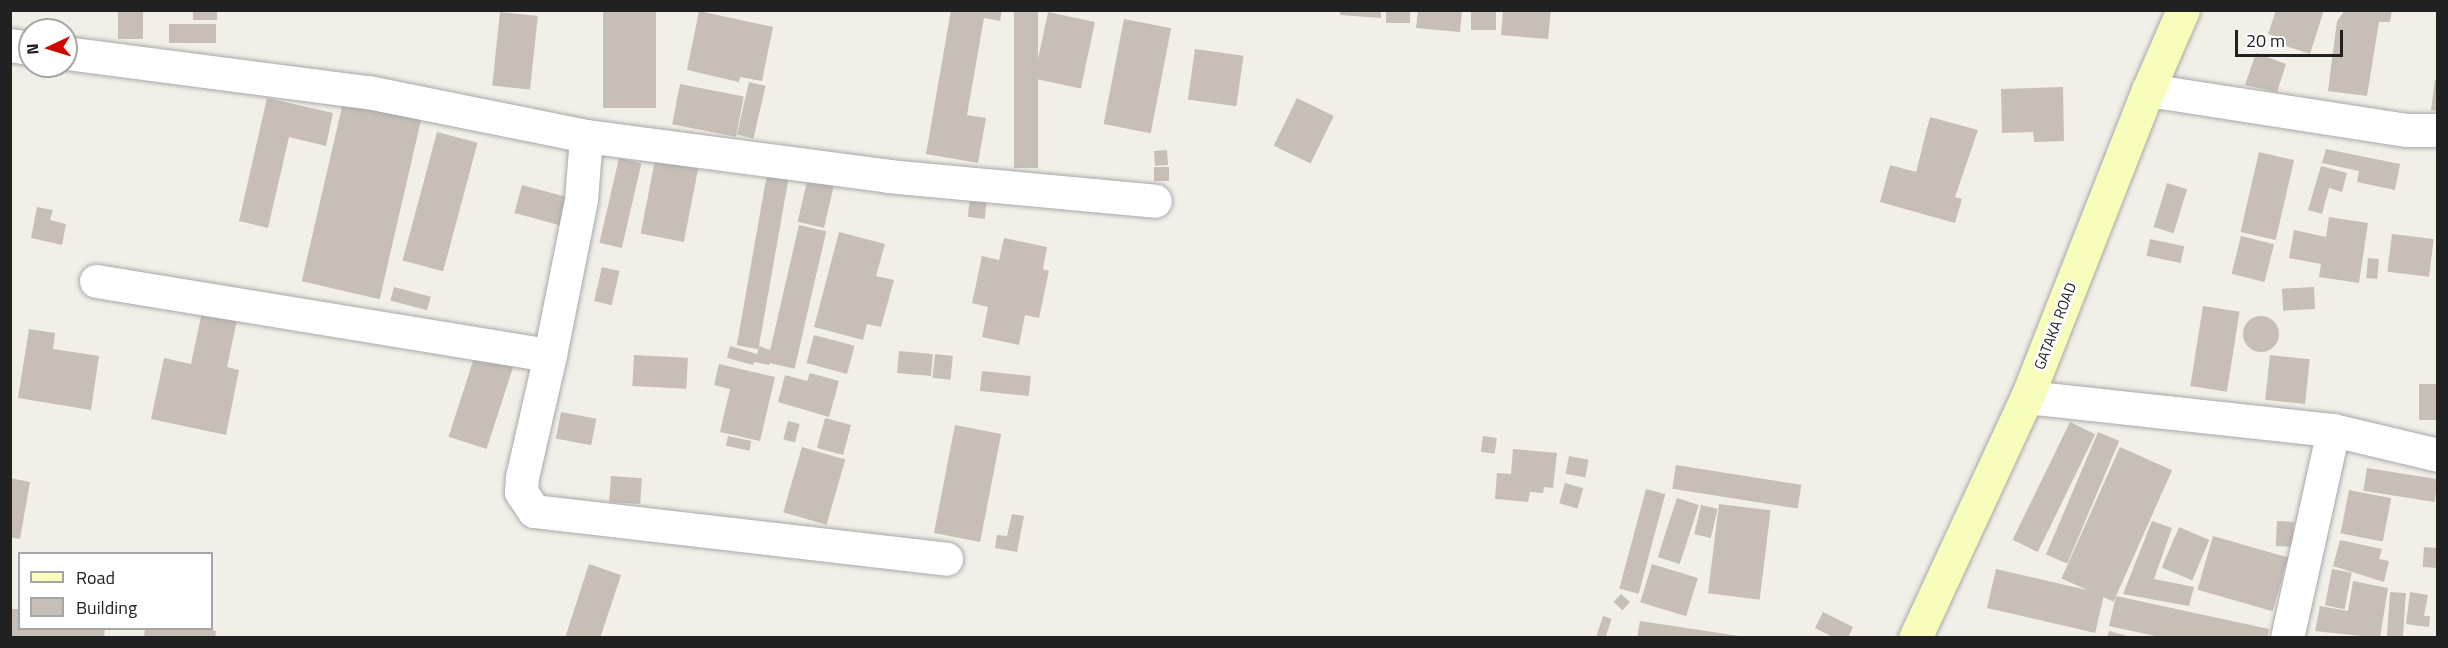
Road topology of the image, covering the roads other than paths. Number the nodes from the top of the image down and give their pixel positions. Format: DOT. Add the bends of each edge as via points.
graph roads {
  1 [pos="2183,10"];
  2 [pos="78,55"];
  3 [pos="2148,90"];
  4 [pos="2438,130"];
  5 [pos="586,136"];
  6 [pos="1155,201"];
  7 [pos="96,281"];
  8 [pos="550,355"];
  9 [pos="2027,397"];
  10 [pos="2333,430"];
  11 [pos="2438,455"];
  12 [pos="946,559"];
  13 [pos="1915,638"];
  14 [pos="2287,638"];
  1 -- 3 [label="street, GATAKA ROAD"];
  2 -- 5 [label="street" via="368,92"];
  3 -- 4 [label="street" via="2406,130"];
  3 -- 9 [label="street, GATAKA ROAD"];
  5 -- 6 [label="street" via="888,176"];
  5 -- 8 [label="street" via="581,200"];
  7 -- 8 [label="street"];
  8 -- 12 [label="street" via="522,477 521,492 534,511"];
  9 -- 10 [label="street"];
  9 -- 13 [label="street, GATAKA ROAD"];
  10 -- 11 [label="street"];
  10 -- 14 [label="street"];
}
